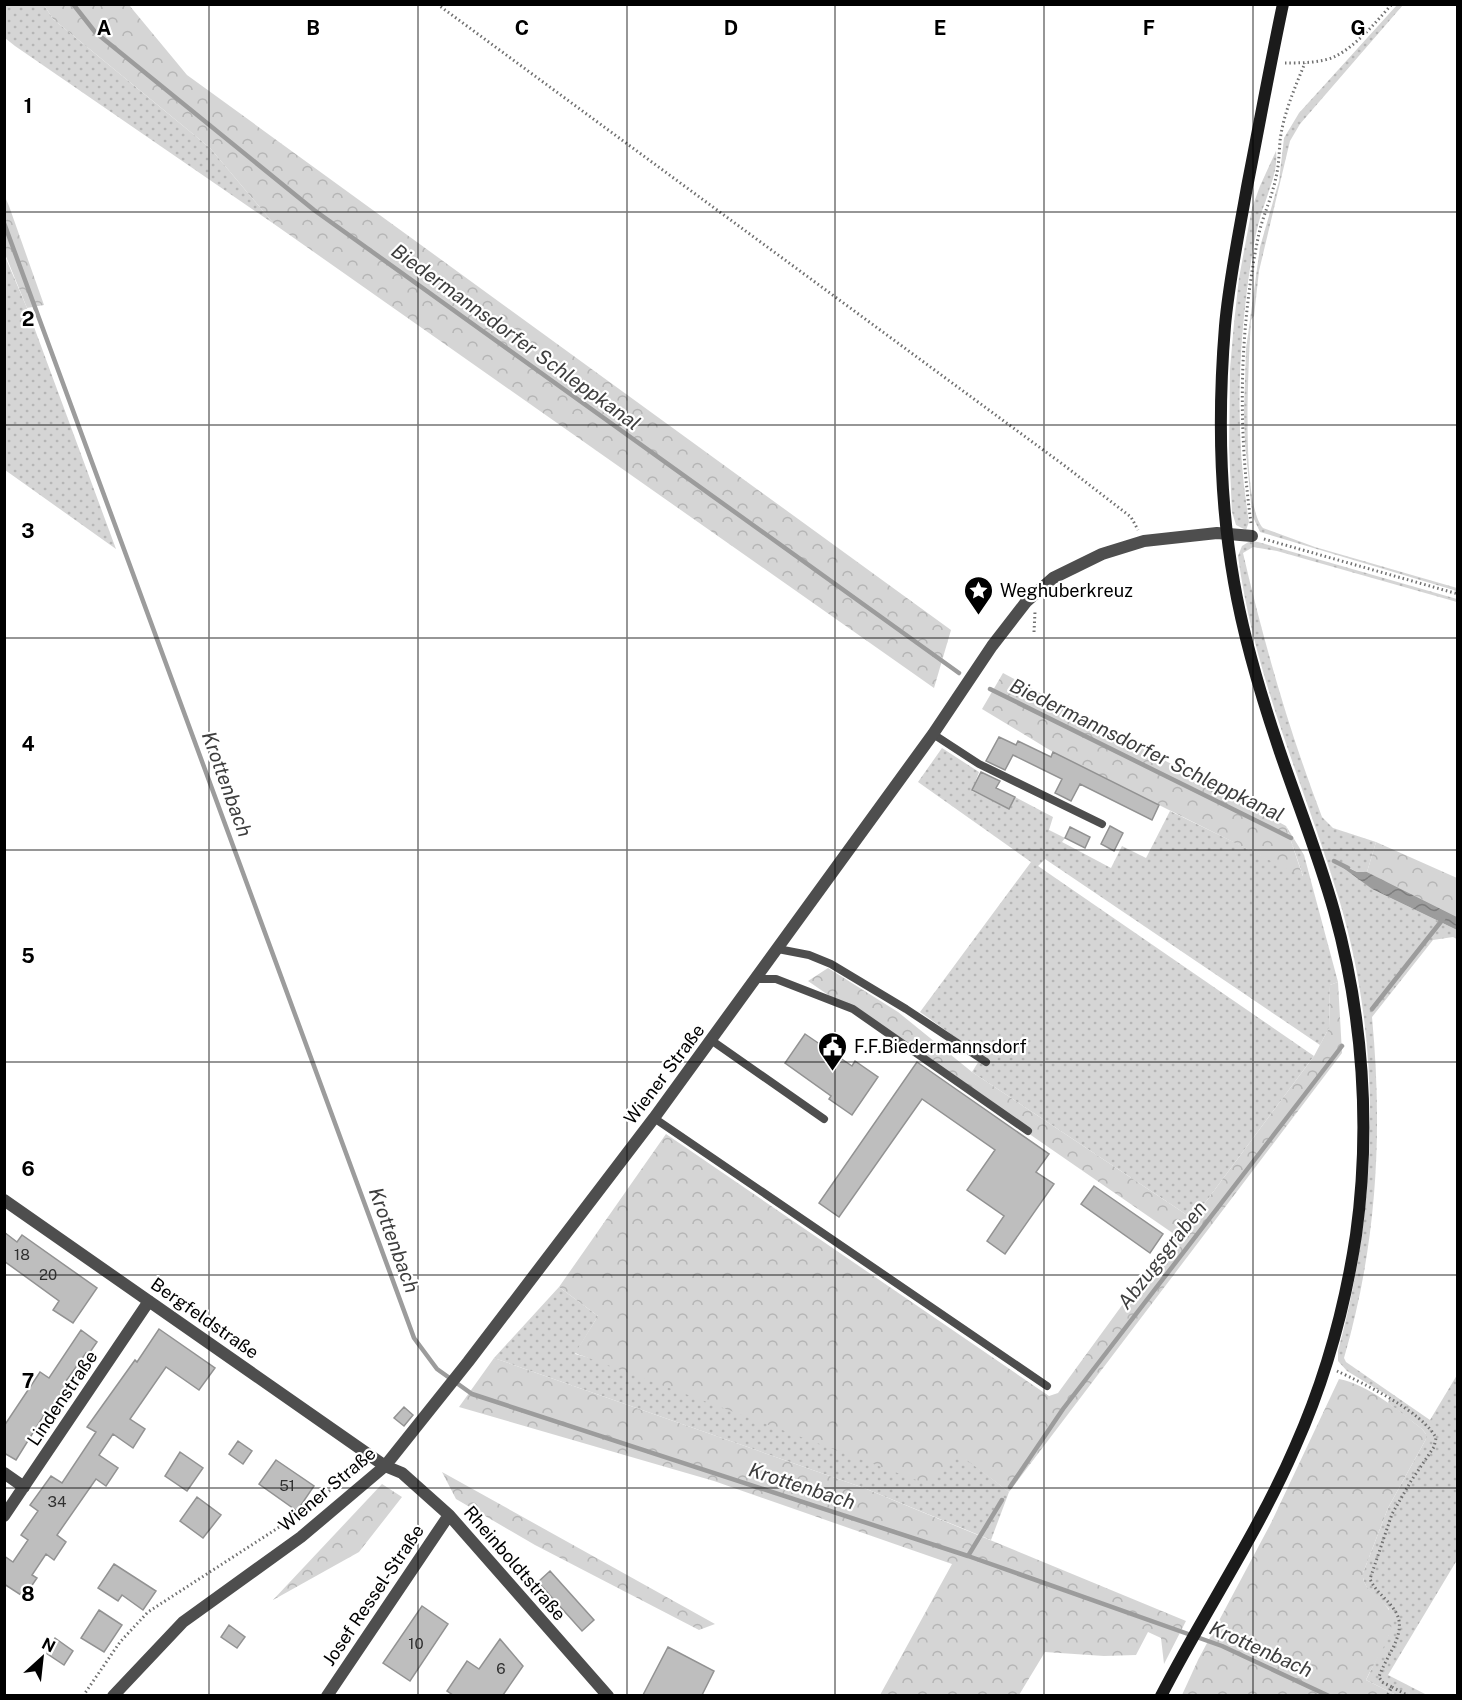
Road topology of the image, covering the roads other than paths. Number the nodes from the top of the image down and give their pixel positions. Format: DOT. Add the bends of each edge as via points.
graph roads {
  1 [pos="1283,4"];
  2 [pos="1227,533"];
  3 [pos="1252,536"];
  4 [pos="933,734"];
  5 [pos="1102,824"];
  6 [pos="778,949"];
  7 [pos="757,979"];
  8 [pos="711,1040"];
  9 [pos="986,1062"];
  10 [pos="654,1118"];
  11 [pos="824,1119"];
  12 [pos="1028,1131"];
  13 [pos="4,1200"];
  14 [pos="149,1301"];
  15 [pos="1047,1386"];
  16 [pos="385,1466"];
  17 [pos="4,1473"];
  18 [pos="24,1487"];
  19 [pos="449,1515"];
  20 [pos="4,1516"];
  21 [pos="113,1695"];
  22 [pos="327,1695"];
  23 [pos="608,1695"];
  24 [pos="1161,1695"];
  1 -- 2 [label="main road" via="1225,322 1220,443"];
  2 -- 3 [label="street, Wiener Straße"];
  2 -- 4 [label="street, Wiener Straße" via="1144,541 1102,554 1053,578 1026,602 992,646"];
  2 -- 24 [label="main road" via="1251,662 1335,913 1351,985 1364,1114 1362,1172 1346,1288 1325,1366 1294,1449"];
  4 -- 5 [label="lane" via="979,764"];
  4 -- 6 [label="street, Wiener Straße"];
  6 -- 7 [label="street, Wiener Straße"];
  6 -- 9 [label="lane" via="831,964"];
  7 -- 8 [label="street, Wiener Straße"];
  7 -- 12 [label="lane" via="776,979 853,1010"];
  8 -- 10 [label="street, Wiener Straße"];
  8 -- 11 [label="lane"];
  10 -- 15 [label="lane"];
  10 -- 16 [label="street, Wiener Straße"];
  13 -- 14 [label="street, Bergfeldstraße"];
  14 -- 16 [label="street, Bergfeldstraße"];
  14 -- 18 [label="street, Lindenstraße"];
  16 -- 19 [label="street, Rheinboldtstraße" via="402,1473"];
  16 -- 21 [label="street, Wiener Straße" via="301,1537 183,1622"];
  17 -- 18 [label="street"];
  18 -- 20 [label="street, Lindenstraße"];
  19 -- 22 [label="street, Josef Ressel-Straße"];
  19 -- 23 [label="street, Rheinboldtstraße"];
}
